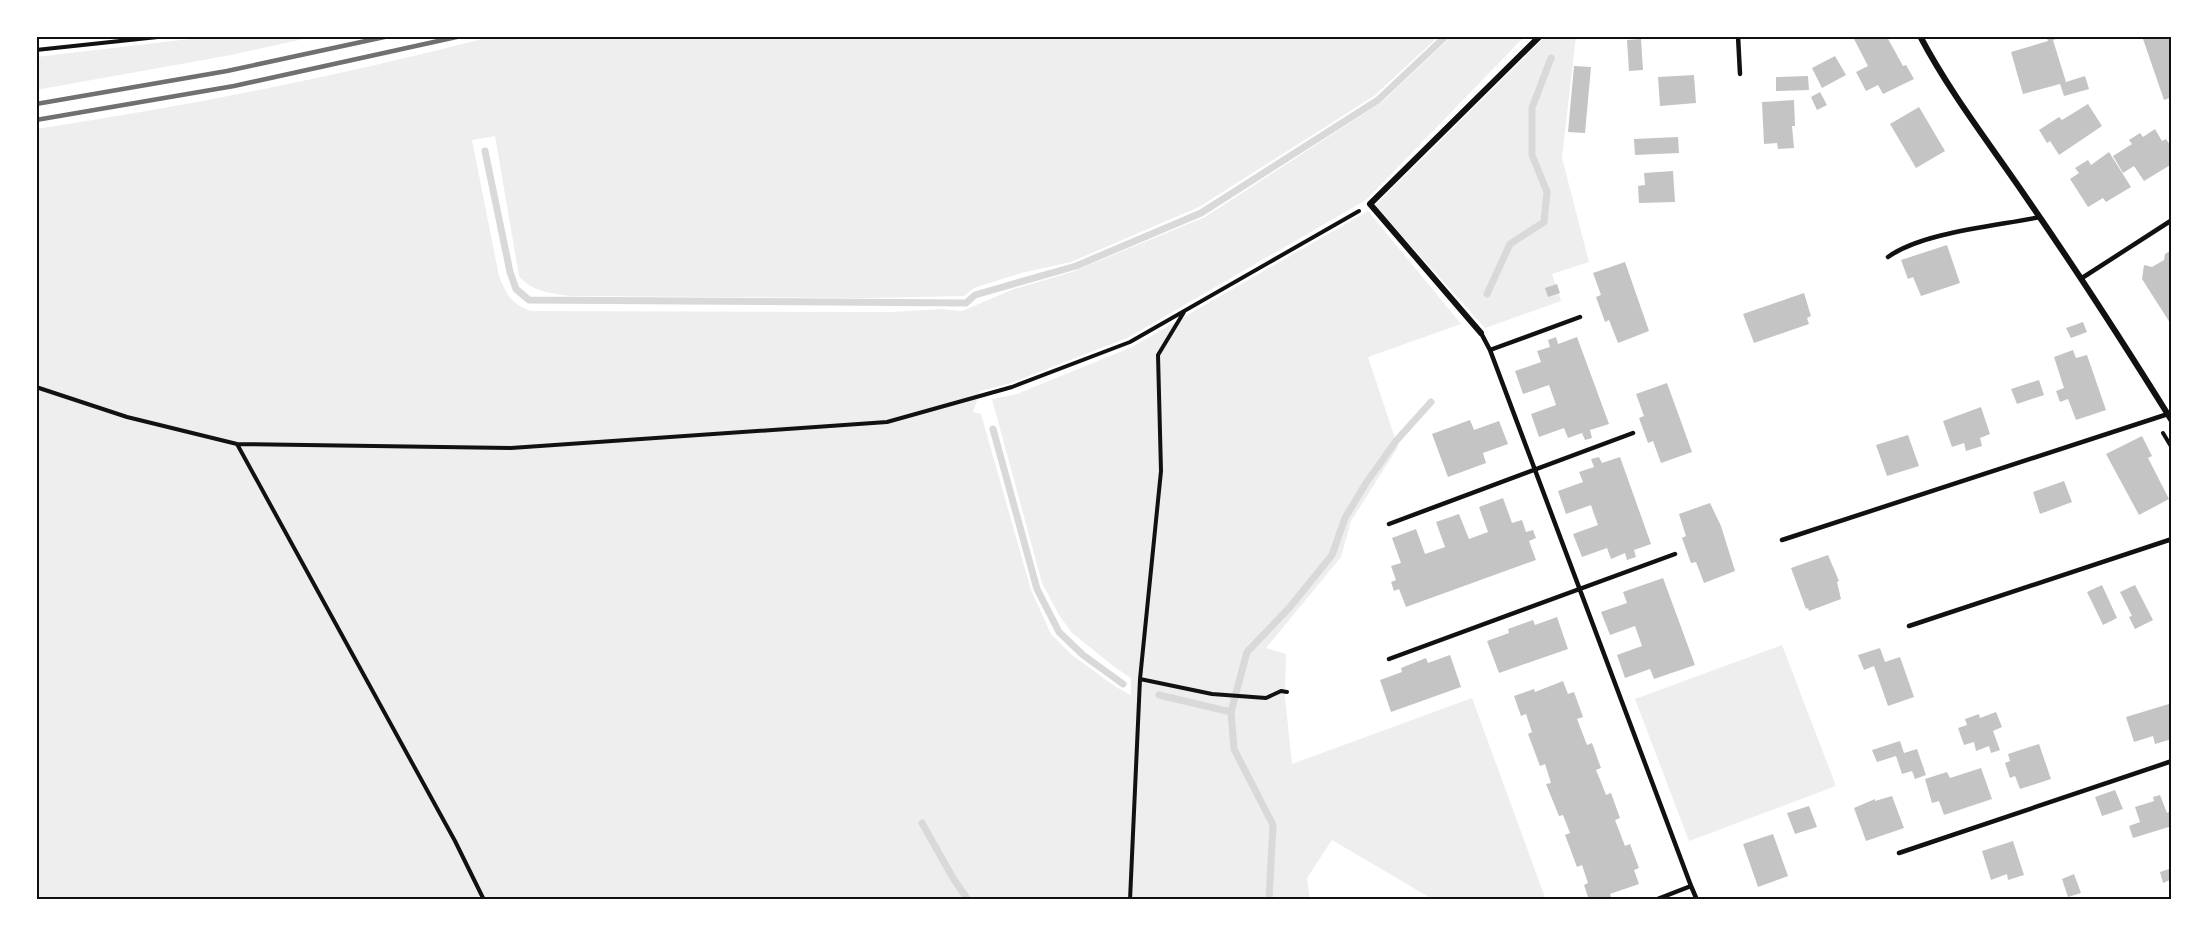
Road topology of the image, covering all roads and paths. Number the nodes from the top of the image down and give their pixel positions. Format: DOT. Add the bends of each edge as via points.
graph roads {
  1 [pos="167,36"];
  2 [pos="1540,36"];
  3 [pos="1738,36"];
  4 [pos="1920,36"];
  5 [pos="36,50"];
  6 [pos="1740,74"];
  7 [pos="1370,204"];
  8 [pos="2040,218"];
  9 [pos="2172,220"];
  10 [pos="1888,257"];
  11 [pos="2082,278"];
  12 [pos="1185,311"];
  13 [pos="1580,317"];
  14 [pos="1481,333"];
  15 [pos="1490,350"];
  16 [pos="36,387"];
  17 [pos="2168,414"];
  18 [pos="2172,421"];
  19 [pos="1634,433"];
  20 [pos="237,444"];
  21 [pos="1535,469"];
  22 [pos="1389,524"];
  23 [pos="2172,539"];
  24 [pos="1782,540"];
  25 [pos="1675,554"];
  26 [pos="1579,589"];
  27 [pos="1909,626"];
  28 [pos="1389,659"];
  29 [pos="1140,679"];
  30 [pos="1287,692"];
  31 [pos="2172,761"];
  32 [pos="1899,853"];
  33 [pos="1691,886"];
  34 [pos="484,900"];
  35 [pos="1130,900"];
  36 [pos="1655,900"];
  37 [pos="1697,900"];
  1 -- 5 [label="path"];
  2 -- 7 [label="street"];
  3 -- 6 [label="lane"];
  4 -- 8 [label="street"];
  7 -- 12 [label="path"];
  7 -- 14 [label="street"];
  8 -- 10 [label="lane" via="1928,238"];
  8 -- 11 [label="street"];
  9 -- 11 [label="lane"];
  11 -- 17 [label="street"];
  12 -- 20 [label="path" via="1130,342 1012,387 887,422 511,448"];
  12 -- 29 [label="path" via="1158,355 1161,471"];
  13 -- 15 [label="lane"];
  14 -- 15 [label="lane"];
  15 -- 21 [label="lane"];
  16 -- 20 [label="path" via="126,417"];
  17 -- 18 [label="street"];
  17 -- 24 [label="lane"];
  19 -- 21 [label="lane"];
  20 -- 34 [label="path"];
  21 -- 22 [label="lane"];
  21 -- 26 [label="lane"];
  23 -- 27 [label="lane"];
  25 -- 26 [label="lane"];
  26 -- 28 [label="lane"];
  26 -- 33 [label="lane"];
  29 -- 30 [label="path" via="1212,694 1266,698"];
  29 -- 35 [label="path"];
  31 -- 32 [label="lane"];
  33 -- 36 [label="lane"];
  33 -- 37 [label="lane"];
}
